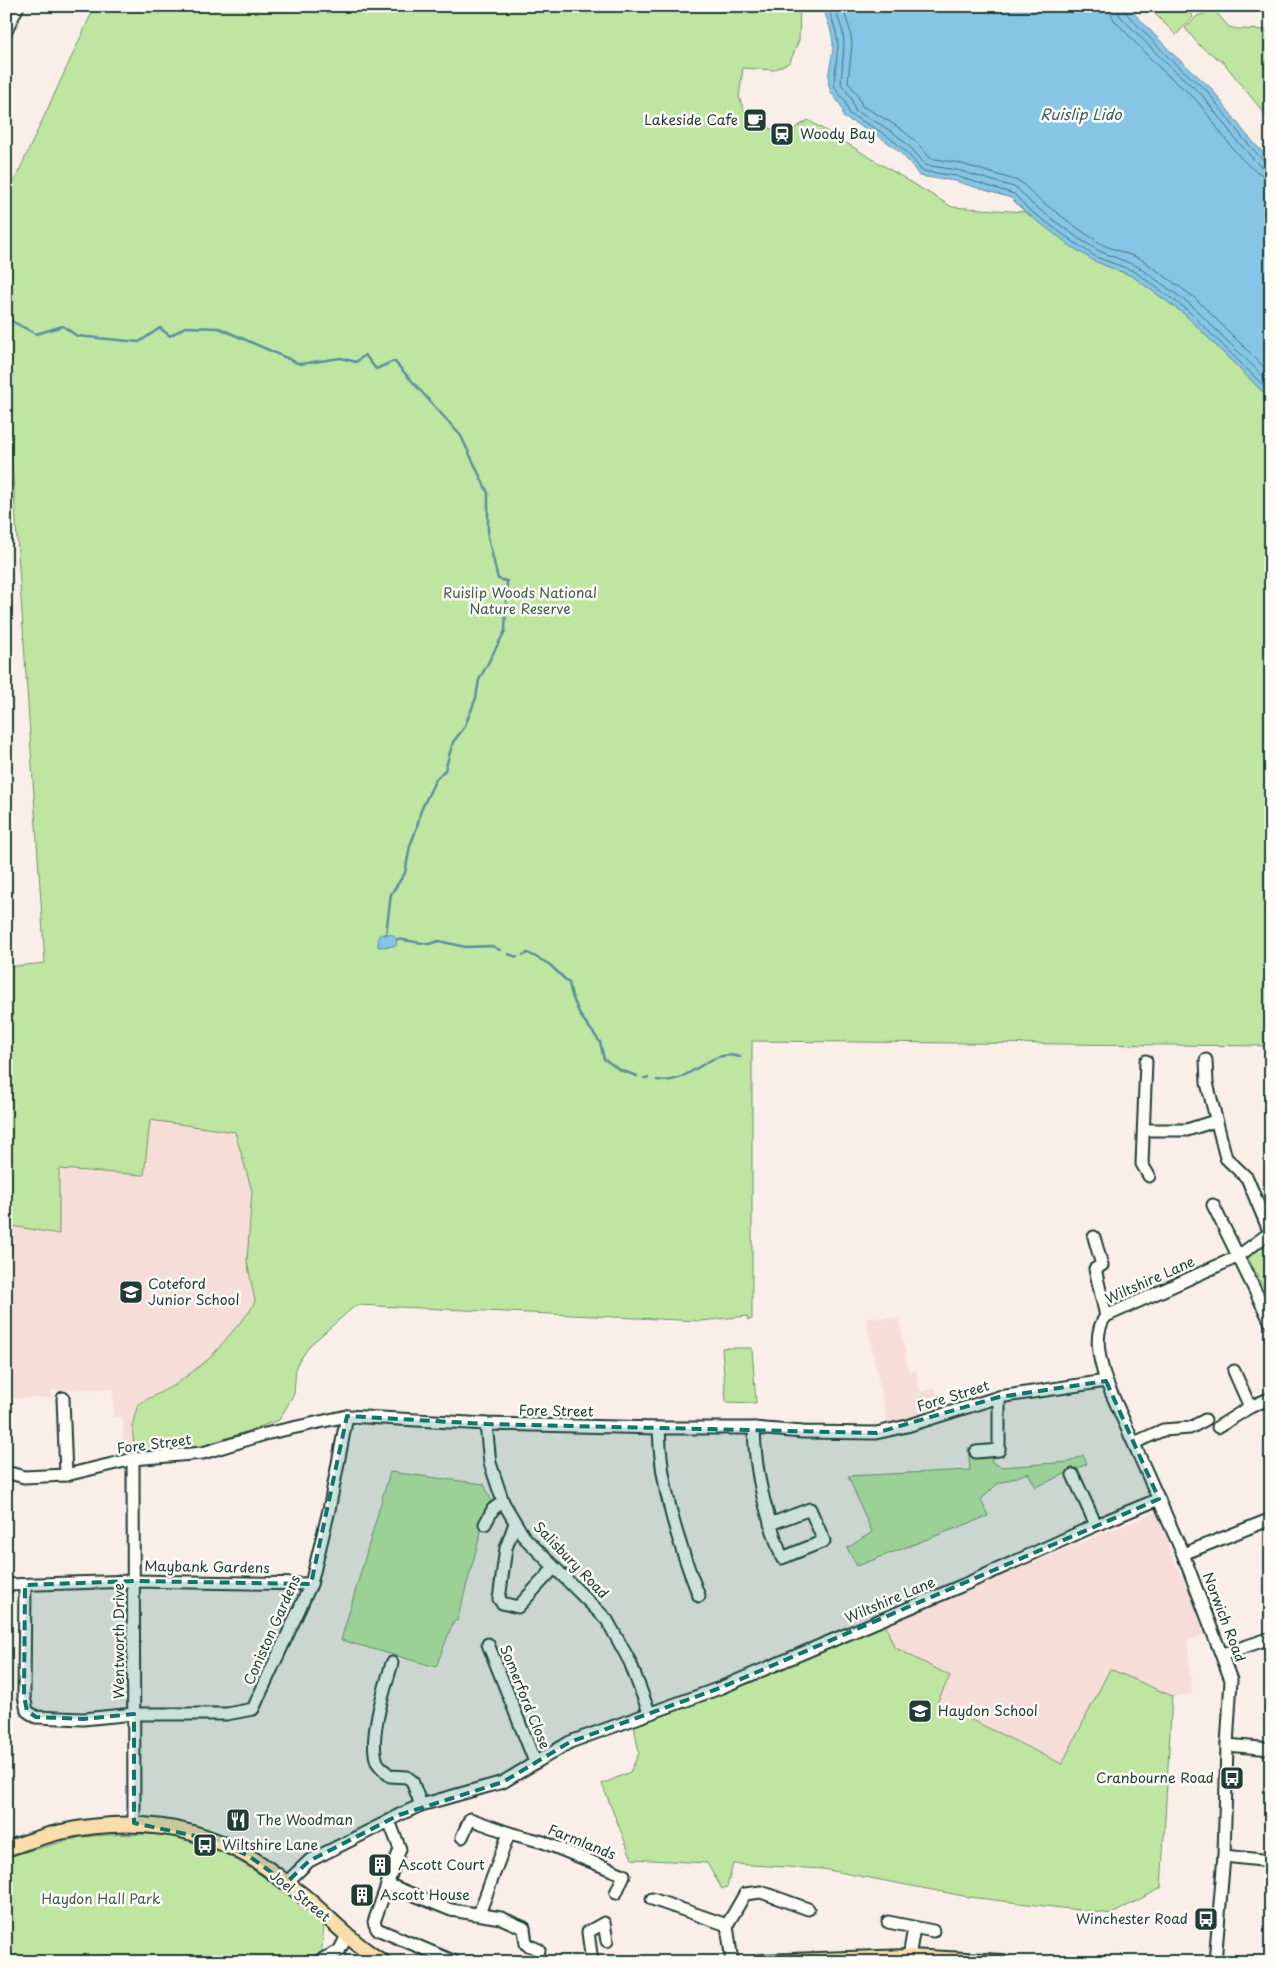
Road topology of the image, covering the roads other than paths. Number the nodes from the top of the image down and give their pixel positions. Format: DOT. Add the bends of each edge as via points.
graph roads {
  1 [pos="18,6"];
  2 [pos="6,32"];
  3 [pos="1206,1060"];
  4 [pos="1146,1061"];
  5 [pos="1215,1121"];
  6 [pos="1144,1130"];
  7 [pos="1149,1176"];
  8 [pos="1213,1205"];
  9 [pos="1270,1232"];
  10 [pos="1094,1237"];
  11 [pos="1237,1257"];
  12 [pos="1106,1316"];
  13 [pos="1271,1322"];
  14 [pos="1234,1371"];
  15 [pos="1106,1381"];
  16 [pos="998,1397"];
  17 [pos="63,1398"];
  18 [pos="1271,1398"];
  19 [pos="1250,1408"];
  20 [pos="347,1416"];
  21 [pos="1205,1420"];
  22 [pos="486,1424"];
  23 [pos="1218,1427"];
  24 [pos="658,1428"];
  25 [pos="754,1428"];
  26 [pos="1134,1443"];
  27 [pos="976,1452"];
  28 [pos="133,1459"];
  29 [pos="6,1472"];
  30 [pos="66,1475"];
  31 [pos="1073,1475"];
  32 [pos="1159,1499"];
  33 [pos="503,1502"];
  34 [pos="1271,1519"];
  35 [pos="515,1523"];
  36 [pos="485,1524"];
  37 [pos="770,1524"];
  38 [pos="1096,1525"];
  39 [pos="1183,1554"];
  40 [pos="554,1568"];
  41 [pos="134,1581"];
  42 [pos="311,1584"];
  43 [pos="6,1585"];
  44 [pos="25,1585"];
  45 [pos="699,1596"];
  46 [pos="1271,1638"];
  47 [pos="488,1644"];
  48 [pos="1223,1654"];
  49 [pos="392,1663"];
  50 [pos="649,1712"];
  51 [pos="134,1714"];
  52 [pos="1227,1745"];
  53 [pos="1271,1749"];
  54 [pos="535,1762"];
  55 [pos="421,1805"];
  56 [pos="389,1821"];
  57 [pos="134,1823"];
  58 [pos="509,1833"];
  59 [pos="462,1836"];
  60 [pos="6,1849"];
  61 [pos="1224,1856"];
  62 [pos="1271,1861"];
  63 [pos="286,1883"];
  64 [pos="387,1884"];
  65 [pos="616,1893"];
  66 [pos="652,1898"];
  67 [pos="808,1909"];
  68 [pos="480,1914"];
  69 [pos="888,1922"];
  70 [pos="727,1925"];
  71 [pos="914,1928"];
  72 [pos="933,1931"];
  73 [pos="348,1936"];
  74 [pos="607,1941"];
  75 [pos="539,1950"];
  76 [pos="340,1957"];
  77 [pos="909,1957"];
  78 [pos="872,1959"];
  79 [pos="453,1961"];
  80 [pos="317,1962"];
  81 [pos="382,1962"];
  82 [pos="592,1962"];
  83 [pos="732,1962"];
  84 [pos="759,1962"];
  85 [pos="1002,1962"];
  86 [pos="1215,1962"];
  1 -- 2 [label="street"];
  3 -- 5 [label="street"];
  4 -- 6 [label="street"];
  5 -- 6 [label="street" via="1186,1130"];
  5 -- 9 [label="street" via="1226,1158 1247,1178"];
  6 -- 7 [label="street" via="1142,1164"];
  8 -- 11 [label="street"];
  9 -- 11 [label="street, Wiltshire Lane"];
  10 -- 12 [label="street" via="1102,1265 1095,1269"];
  11 -- 12 [label="street, Wiltshire Lane"];
  11 -- 13 [label="street"];
  12 -- 15 [label="street, Wiltshire Lane" via="1098,1334"];
  14 -- 19 [label="street"];
  15 -- 16 [label="street, Fore Street"];
  15 -- 26 [label="street, Wiltshire Lane"];
  16 -- 25 [label="street, Fore Street" via="876,1433"];
  16 -- 27 [label="street" via="999,1450"];
  17 -- 30 [label="street"];
  18 -- 19 [label="street"];
  19 -- 23 [label="street"];
  20 -- 22 [label="street, Fore Street"];
  20 -- 28 [label="street, Fore Street" via="265,1434 203,1453"];
  20 -- 42 [label="street, Coniston Gardens"];
  21 -- 26 [label="street" via="1190,1428 1163,1430"];
  22 -- 24 [label="street, Fore Street"];
  22 -- 33 [label="street, Salisbury Road" via="490,1463"];
  24 -- 25 [label="street, Fore Street"];
  24 -- 45 [label="street" via="659,1454 671,1512"];
  25 -- 37 [label="street" via="761,1496"];
  26 -- 32 [label="street, Wiltshire Lane"];
  28 -- 30 [label="street, Fore Street"];
  28 -- 41 [label="street, Wentworth Drive"];
  29 -- 30 [label="street, Fore Street" via="24,1477"];
  31 -- 38 [label="street"];
  32 -- 38 [label="street, Wiltshire Lane"];
  32 -- 39 [label="street, Norwich Road"];
  33 -- 35 [label="street, Salisbury Road"];
  33 -- 36 [label="street" via="492,1509"];
  34 -- 39 [label="street"];
  35 -- 40 [label="street, Salisbury Road"];
  35 -- 40 [label="street" via="506,1548 499,1599 502,1603 518,1606"];
  37 -- 37 [label="street" via="810,1509 824,1541 782,1558"];
  38 -- 50 [label="street, Wiltshire Lane" via="720,1688"];
  39 -- 48 [label="street, Norwich Road"];
  40 -- 50 [label="street, Salisbury Road" via="607,1620 630,1662"];
  41 -- 42 [label="street, Maybank Gardens"];
  41 -- 44 [label="street, Maybank Gardens"];
  41 -- 51 [label="street, Wentworth Drive"];
  42 -- 51 [label="street, Coniston Gardens" via="253,1709 227,1714"];
  43 -- 44 [label="street, Maybank Gardens"];
  44 -- 51 [label="street" via="24,1696 28,1712 36,1717 83,1719"];
  46 -- 48 [label="street"];
  47 -- 54 [label="street, Somerford Close"];
  48 -- 52 [label="street, Norwich Road" via="1231,1680"];
  49 -- 55 [label="street" via="374,1746 378,1763 390,1776 406,1776 412,1781"];
  50 -- 54 [label="street, Wiltshire Lane" via="570,1742"];
  51 -- 57 [label="street, Wentworth Drive"];
  52 -- 53 [label="street"];
  52 -- 61 [label="street, Norwich Road"];
  54 -- 55 [label="street, Wiltshire Lane" via="503,1782"];
  55 -- 56 [label="street, Wiltshire Lane"];
  56 -- 63 [label="street, Wiltshire Lane" via="309,1861"];
  56 -- 64 [label="street" via="400,1849"];
  57 -- 60 [label="main road, Joel Street" via="58,1832"];
  57 -- 63 [label="main road, Joel Street" via="184,1831 214,1840 249,1856"];
  58 -- 59 [label="street, Farmlands" via="470,1819"];
  58 -- 65 [label="street, Farmlands" via="543,1842 624,1875"];
  58 -- 68 [label="street"];
  61 -- 62 [label="street"];
  61 -- 86 [label="street, Norwich Road"];
  63 -- 73 [label="main road, Joel Street"];
  64 -- 68 [label="street" via="451,1910"];
  64 -- 79 [label="street" via="374,1922 377,1930"];
  66 -- 70 [label="street"];
  67 -- 70 [label="street" via="761,1892 745,1894"];
  68 -- 75 [label="street" via="501,1918 524,1928 526,1944"];
  69 -- 71 [label="street"];
  70 -- 83 [label="street"];
  71 -- 72 [label="street"];
  71 -- 77 [label="street"];
  73 -- 76 [label="street"];
  73 -- 81 [label="main road, Joel Street"];
  74 -- 82 [label="street" via="604,1923 588,1932"];
  76 -- 80 [label="street"];
  77 -- 78 [label="main road"];
  77 -- 85 [label="main road"];
  78 -- 84 [label="main road"];
}
